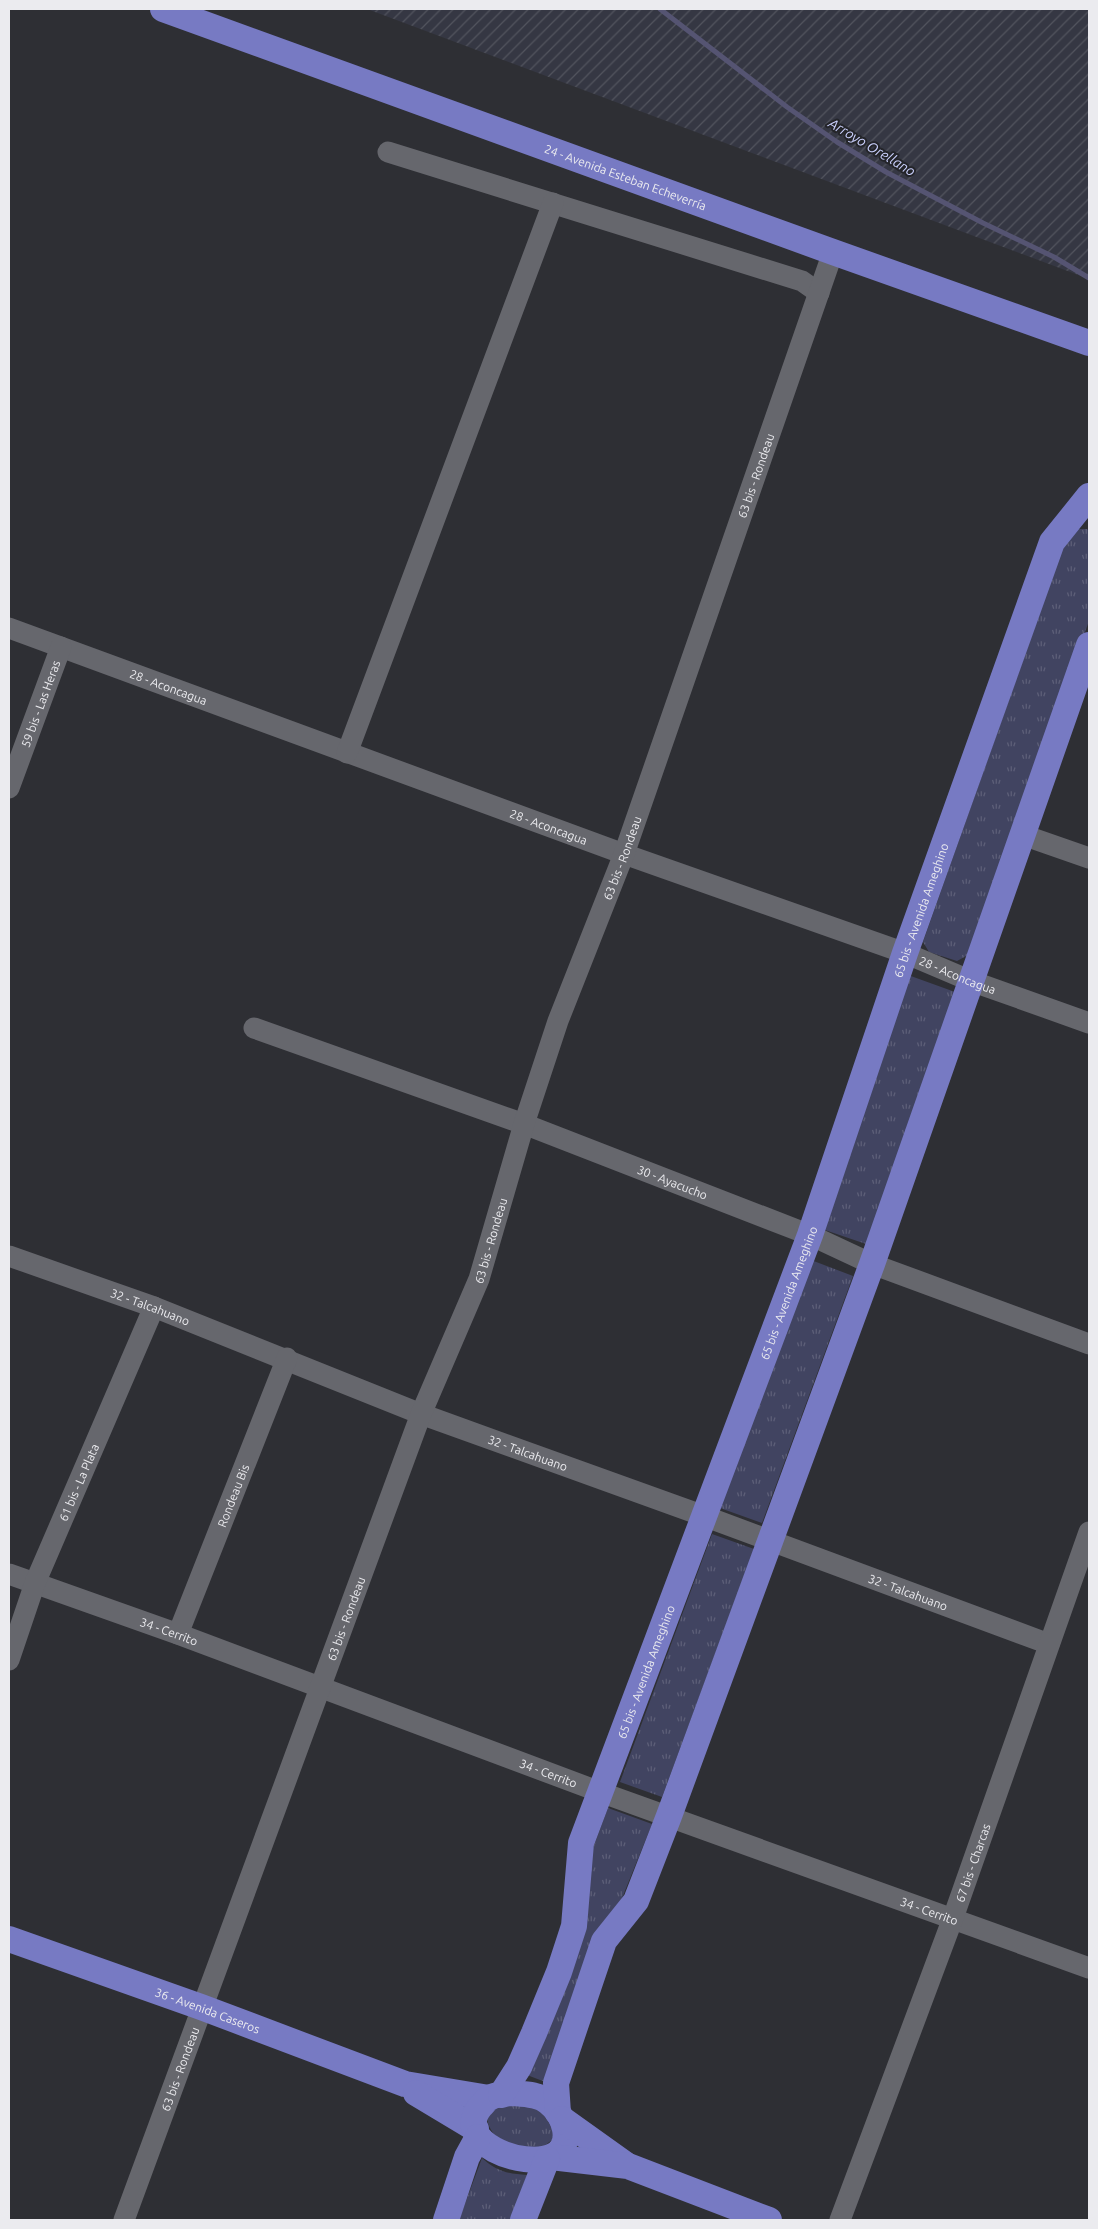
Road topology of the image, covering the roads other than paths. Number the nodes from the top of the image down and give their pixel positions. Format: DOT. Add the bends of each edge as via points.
graph roads {
  1 [pos="163,9"];
  2 [pos="388,152"];
  3 [pos="553,204"];
  4 [pos="833,252"];
  5 [pos="819,293"];
  6 [pos="1089,342"];
  7 [pos="1089,496"];
  8 [pos="1089,524"];
  9 [pos="1057,534"];
  10 [pos="9,628"];
  11 [pos="61,647"];
  12 [pos="1087,658"];
  13 [pos="347,753"];
  14 [pos="9,788"];
  15 [pos="1023,835"];
  16 [pos="624,854"];
  17 [pos="1089,858"];
  18 [pos="905,953"];
  19 [pos="971,981"];
  20 [pos="1089,1023"];
  21 [pos="254,1028"];
  22 [pos="524,1124"];
  23 [pos="810,1235"];
  24 [pos="9,1256"];
  25 [pos="872,1264"];
  26 [pos="154,1307"];
  27 [pos="1089,1344"];
  28 [pos="286,1358"];
  29 [pos="421,1414"];
  30 [pos="704,1516"];
  31 [pos="1089,1532"];
  32 [pos="770,1541"];
  33 [pos="9,1574"];
  34 [pos="35,1584"];
  35 [pos="178,1634"];
  36 [pos="1048,1644"];
  37 [pos="9,1660"];
  38 [pos="321,1688"];
  39 [pos="600,1792"];
  40 [pos="669,1816"];
  41 [pos="953,1918"];
  42 [pos="9,1940"];
  43 [pos="1089,1968"];
  44 [pos="201,2007"];
  45 [pos="406,2084"];
  46 [pos="495,2096"];
  47 [pos="560,2116"];
  48 [pos="477,2133"];
  49 [pos="549,2158"];
  50 [pos="628,2166"];
  51 [pos="124,2220"];
  52 [pos="446,2220"];
  53 [pos="523,2220"];
  54 [pos="769,2220"];
  55 [pos="840,2220"];
  1 -- 4 [label="main road, 24 - Avenida Esteban Echeverría"];
  2 -- 3 [label="street"];
  3 -- 5 [label="street" via="802,281"];
  3 -- 13 [label="street"];
  4 -- 5 [label="street, 63 bis - Rondeau"];
  4 -- 6 [label="main road, 24 - Avenida Esteban Echeverría"];
  5 -- 16 [label="street, 63 bis - Rondeau"];
  7 -- 9 [label="main road, 65 bis - Avenida Ameghino"];
  8 -- 9 [label="main road" via="1071,525"];
  9 -- 18 [label="main road, 65 bis - Avenida Ameghino"];
  10 -- 11 [label="street, 28 - Aconcagua"];
  11 -- 13 [label="street, 28 - Aconcagua"];
  11 -- 14 [label="street, 59 bis - Las Heras"];
  12 -- 15 [label="main road"];
  13 -- 16 [label="street, 28 - Aconcagua"];
  15 -- 17 [label="street"];
  15 -- 19 [label="main road"];
  16 -- 18 [label="street, 28 - Aconcagua"];
  16 -- 22 [label="street, 63 bis - Rondeau" via="558,1021"];
  18 -- 19 [label="street, 28 - Aconcagua"];
  18 -- 23 [label="main road, 65 bis - Avenida Ameghino"];
  19 -- 20 [label="street, 28 - Aconcagua"];
  19 -- 25 [label="main road"];
  21 -- 22 [label="street, 30 - Ayacucho"];
  22 -- 23 [label="street, 30 - Ayacucho"];
  22 -- 29 [label="street, 63 bis - Rondeau" via="479,1279"];
  23 -- 25 [label="street, 30 - Ayacucho"];
  23 -- 30 [label="main road, 65 bis - Avenida Ameghino"];
  24 -- 26 [label="street, 32 - Talcahuano"];
  25 -- 27 [label="street, 30 - Ayacucho"];
  25 -- 32 [label="main road"];
  26 -- 28 [label="street, 32 - Talcahuano"];
  26 -- 34 [label="street, 61 bis - La Plata"];
  28 -- 29 [label="street, 32 - Talcahuano"];
  28 -- 35 [label="street, Rondeau Bis"];
  29 -- 30 [label="street, 32 - Talcahuano"];
  29 -- 38 [label="street, 63 bis - Rondeau"];
  30 -- 32 [label="street, 32 - Talcahuano"];
  30 -- 39 [label="main road, 65 bis - Avenida Ameghino"];
  31 -- 36 [label="street, 67 bis - Charcas"];
  32 -- 36 [label="street, 32 - Talcahuano"];
  32 -- 40 [label="main road"];
  33 -- 34 [label="street, 34 - Cerrito"];
  34 -- 35 [label="street, 34 - Cerrito"];
  34 -- 37 [label="street, 61 bis - La Plata"];
  35 -- 38 [label="street, 34 - Cerrito"];
  36 -- 41 [label="street, 67 bis - Charcas"];
  38 -- 39 [label="street, 34 - Cerrito"];
  38 -- 44 [label="street, 63 bis - Rondeau"];
  39 -- 40 [label="street, 34 - Cerrito"];
  39 -- 46 [label="main road, 65 bis - Avenida Ameghino" via="581,1843 574,1926 559,1972 519,2067"];
  40 -- 41 [label="street, 34 - Cerrito"];
  40 -- 47 [label="main road" via="636,1901 604,1941 556,2083"];
  41 -- 43 [label="street, 34 - Cerrito"];
  41 -- 55 [label="street, 67 bis - Charcas"];
  42 -- 44 [label="main road, 36 - Avenida Caseros"];
  44 -- 45 [label="main road, 36 - Avenida Caseros"];
  44 -- 51 [label="street, 63 bis - Rondeau"];
  45 -- 46 [label="main road, 36 - Avenida Caseros"];
  45 -- 48 [label="main road, 36 - Avenida Caseros"];
  46 -- 47 [label="main road" via="530,2094 548,2101"];
  46 -- 48 [label="main road" via="478,2110 474,2118"];
  47 -- 49 [label="main road" via="566,2142 560,2152"];
  47 -- 50 [label="main road"];
  48 -- 49 [label="main road" via="493,2150 511,2158 529,2161"];
  48 -- 52 [label="main road"];
  49 -- 50 [label="main road"];
  49 -- 53 [label="main road"];
  50 -- 54 [label="main road"];
}
